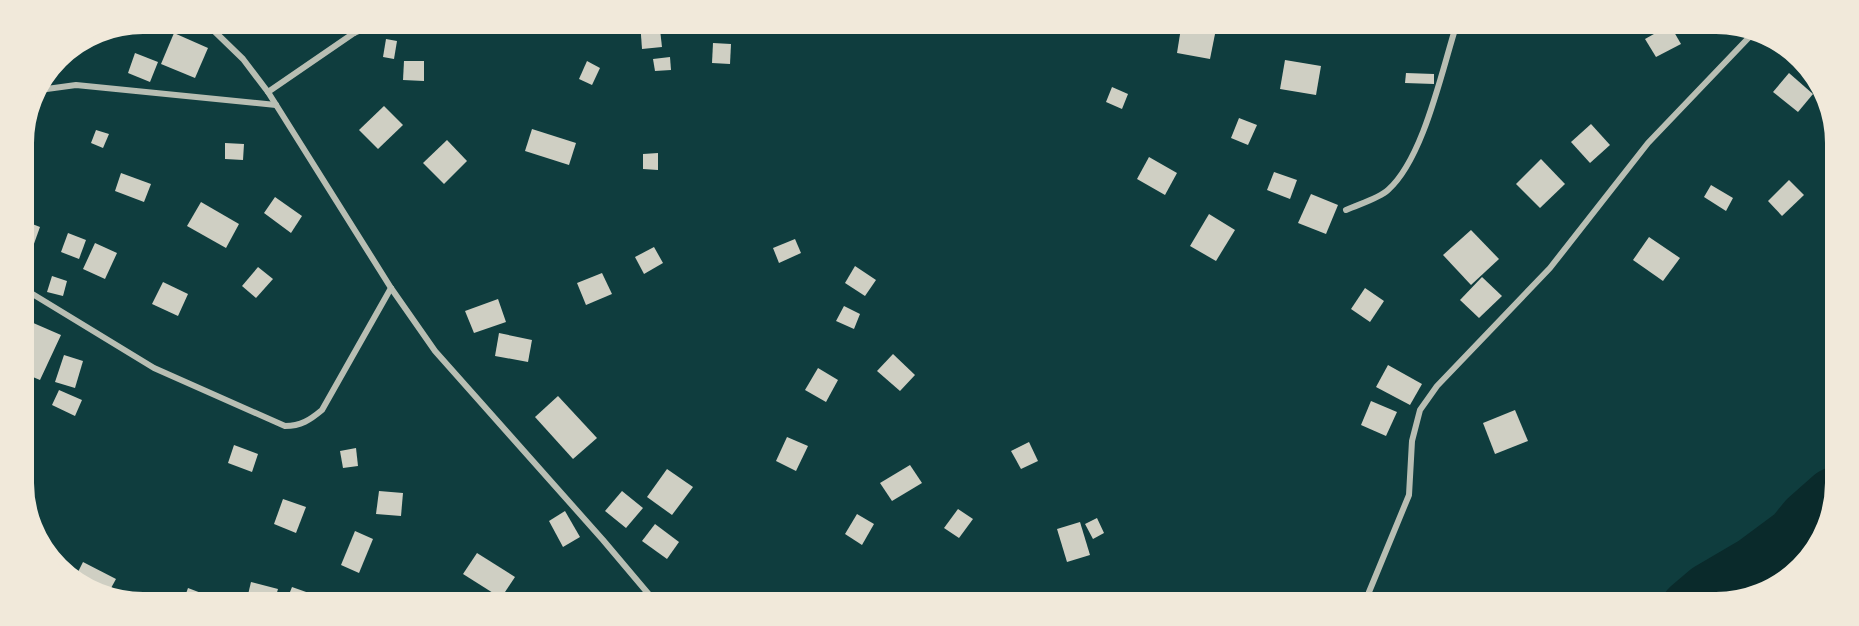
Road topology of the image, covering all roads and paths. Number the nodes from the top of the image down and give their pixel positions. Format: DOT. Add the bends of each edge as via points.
graph roads {
  1 [pos="213,30"];
  2 [pos="354,30"];
  3 [pos="361,30"];
  4 [pos="1454,30"];
  5 [pos="354,33"];
  6 [pos="1750,36"];
  7 [pos="44,89"];
  8 [pos="268,92"];
  9 [pos="276,105"];
  10 [pos="1346,210"];
  11 [pos="391,288"];
  12 [pos="30,292"];
  13 [pos="1369,592"];
  14 [pos="650,596"];
  1 -- 8 [label="street" via="243,59"];
  2 -- 5 [label="street"];
  3 -- 5 [label="street"];
  4 -- 10 [label="street" via="1424,130 1407,165 1387,190"];
  5 -- 8 [label="street"];
  6 -- 13 [label="street" via="1648,143 1550,268 1437,386 1420,410 1412,441 1409,495"];
  7 -- 9 [label="street" via="76,85"];
  8 -- 9 [label="street"];
  9 -- 11 [label="street"];
  11 -- 12 [label="street" via="322,410 297,426 285,426 154,368"];
  11 -- 14 [label="street" via="435,351"];
}
